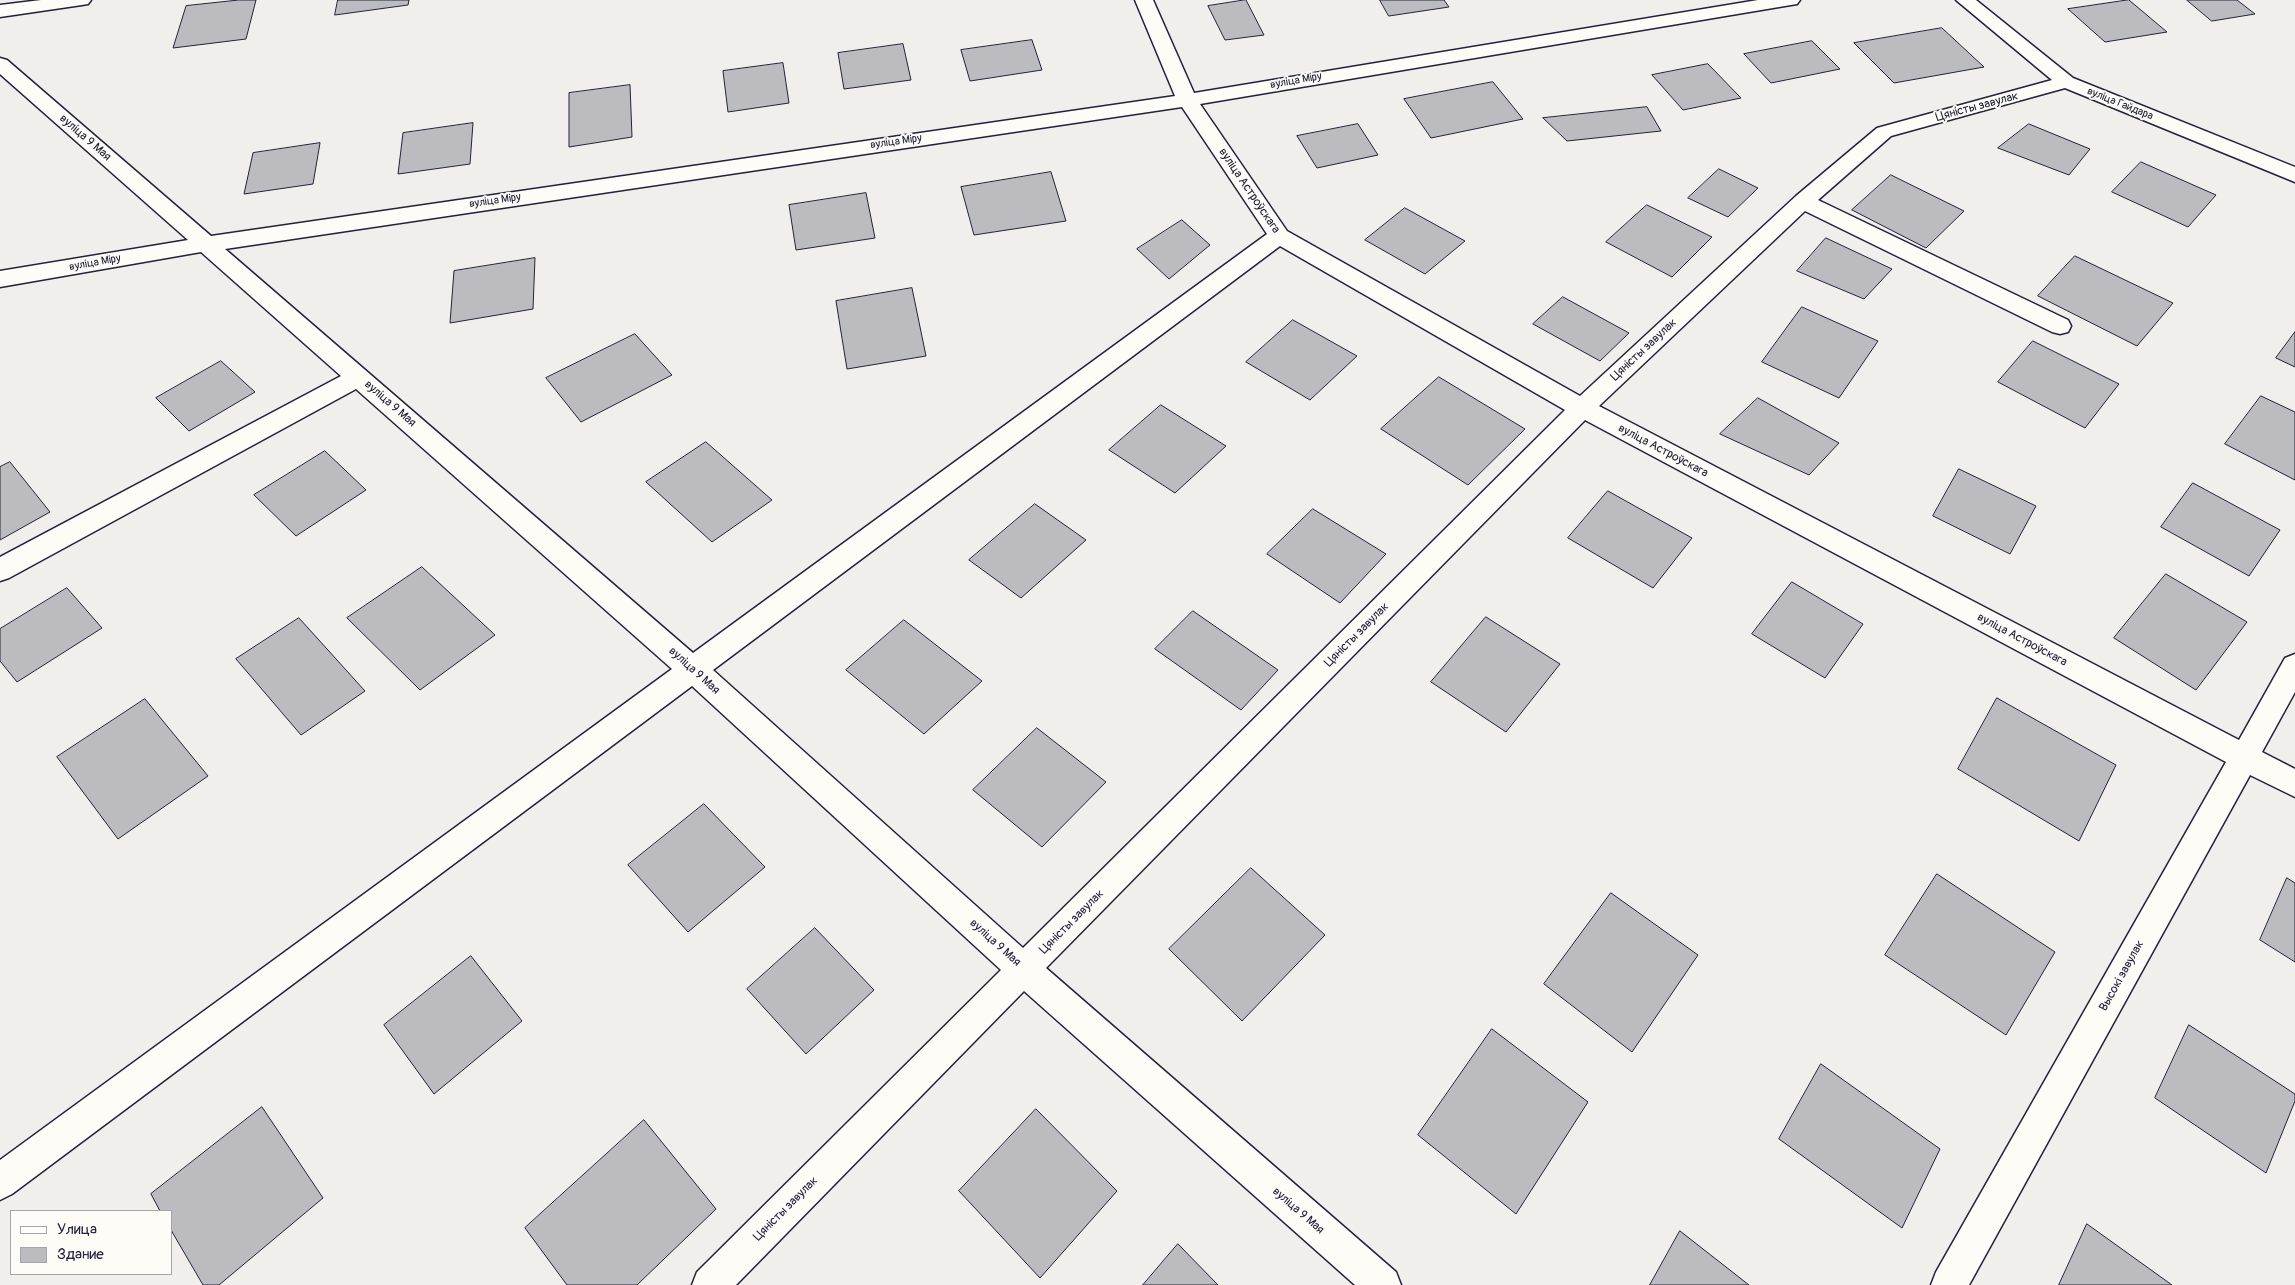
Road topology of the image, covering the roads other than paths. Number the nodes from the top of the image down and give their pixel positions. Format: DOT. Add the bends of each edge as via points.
graph roads {
  1 [pos="82,0"];
  2 [pos="1144,0"];
  3 [pos="1791,0"];
  4 [pos="1965,0"];
  5 [pos="0,12"];
  6 [pos="0,64"];
  7 [pos="2066,82"];
  8 [pos="1187,100"];
  9 [pos="2295,175"];
  10 [pos="1803,201"];
  11 [pos="1278,236"];
  12 [pos="207,244"];
  13 [pos="0,279"];
  14 [pos="2060,326"];
  15 [pos="359,377"];
  16 [pos="1582,408"];
  17 [pos="0,570"];
  18 [pos="2295,666"];
  19 [pos="693,670"];
  20 [pos="2245,757"];
  21 [pos="2295,784"];
  22 [pos="1024,970"];
  23 [pos="0,1182"];
  24 [pos="710,1285"];
  25 [pos="1383,1285"];
  26 [pos="1949,1285"];
  1 -- 5 [label="street"];
  2 -- 8 [label="street, вуліца Астроўскага"];
  3 -- 8 [label="street, вуліца Міру"];
  4 -- 7 [label="street, вуліца Гайдара"];
  6 -- 12 [label="street, вуліца 9 Мая"];
  7 -- 9 [label="street, вуліца Гайдара"];
  7 -- 10 [label="street, Цяністы завулак" via="1884,132"];
  8 -- 11 [label="street, вуліца Астроўскага"];
  8 -- 12 [label="street, вуліца Міру"];
  10 -- 14 [label="street"];
  10 -- 16 [label="street, Цяністы завулак"];
  11 -- 16 [label="street, вуліца Астроўскага"];
  11 -- 19 [label="street"];
  12 -- 13 [label="street, вуліца Міру"];
  12 -- 15 [label="street, вуліца 9 Мая"];
  15 -- 17 [label="street"];
  15 -- 19 [label="street, вуліца 9 Мая"];
  16 -- 20 [label="street, вуліца Астроўскага"];
  16 -- 22 [label="street, Цяністы завулак"];
  18 -- 20 [label="street, Высокі завулак"];
  19 -- 22 [label="street, вуліца 9 Мая"];
  19 -- 23 [label="street"];
  20 -- 21 [label="street, вуліца Астроўскага"];
  20 -- 26 [label="street, Высокі завулак"];
  22 -- 24 [label="street, Цяністы завулак"];
  22 -- 25 [label="street, вуліца 9 Мая"];
}
